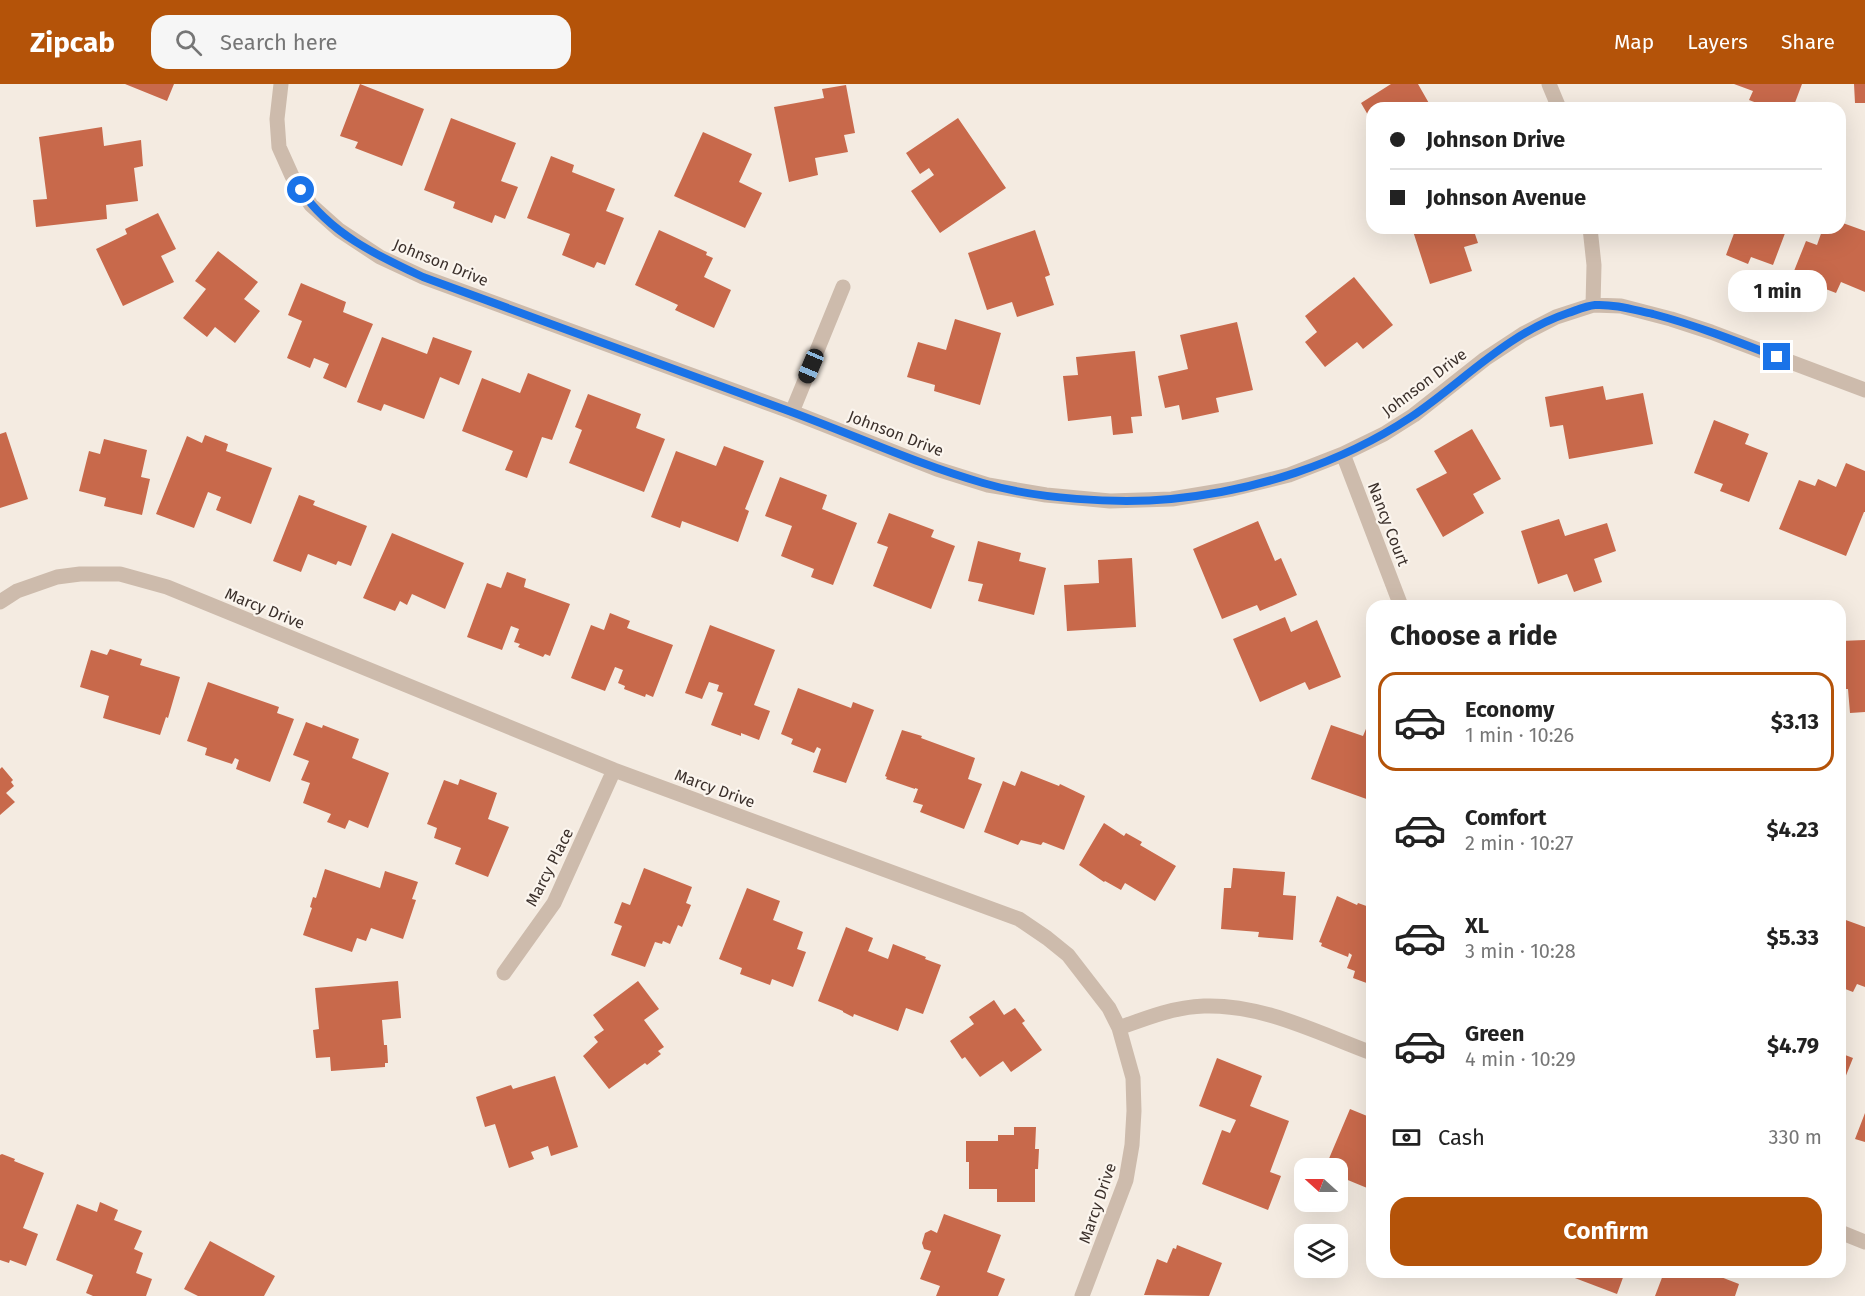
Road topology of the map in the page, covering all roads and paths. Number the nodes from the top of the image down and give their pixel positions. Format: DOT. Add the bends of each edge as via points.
graph roads {
  1 [pos="280,84"];
  2 [pos="1549,84"];
  3 [pos="1556,102"];
  4 [pos="1591,234"];
  5 [pos="843,287"];
  6 [pos="1593,305"];
  7 [pos="1865,390"];
  8 [pos="792,412"];
  9 [pos="1342,454"];
  10 [pos="1399,600"];
  11 [pos="0,602"];
  12 [pos="614,770"];
  13 [pos="504,973"];
  14 [pos="1119,1028"];
  15 [pos="1366,1051"];
  16 [pos="1846,1234"];
  17 [pos="1865,1242"];
  18 [pos="1082,1296"];
  1 -- 8 [label="street, Johnson Drive" via="279,147 292,176 311,205 339,230 380,257 423,277"];
  2 -- 3 [label="street"];
  4 -- 6 [label="street"];
  5 -- 8 [label="street"];
  6 -- 7 [label="street" via="1621,306 1671,319"];
  6 -- 9 [label="street, Johnson Drive" via="1556,317 1523,334 1414,415"];
  8 -- 9 [label="street, Johnson Drive" via="988,485 1110,501 1172,499 1232,489 1289,475"];
  9 -- 10 [label="street, Nancy Court"];
  11 -- 12 [label="street, Marcy Drive" via="17,591 57,577 120,574 167,588"];
  12 -- 13 [label="street, Marcy Place" via="555,903"];
  12 -- 14 [label="street, Marcy Drive" via="1019,920 1068,955 1109,1008"];
  14 -- 15 [label="street" via="1178,1009 1229,1007 1266,1013"];
  14 -- 18 [label="street, Marcy Drive" via="1133,1078 1132,1145 1126,1180"];
  16 -- 17 [label="street"];
}
